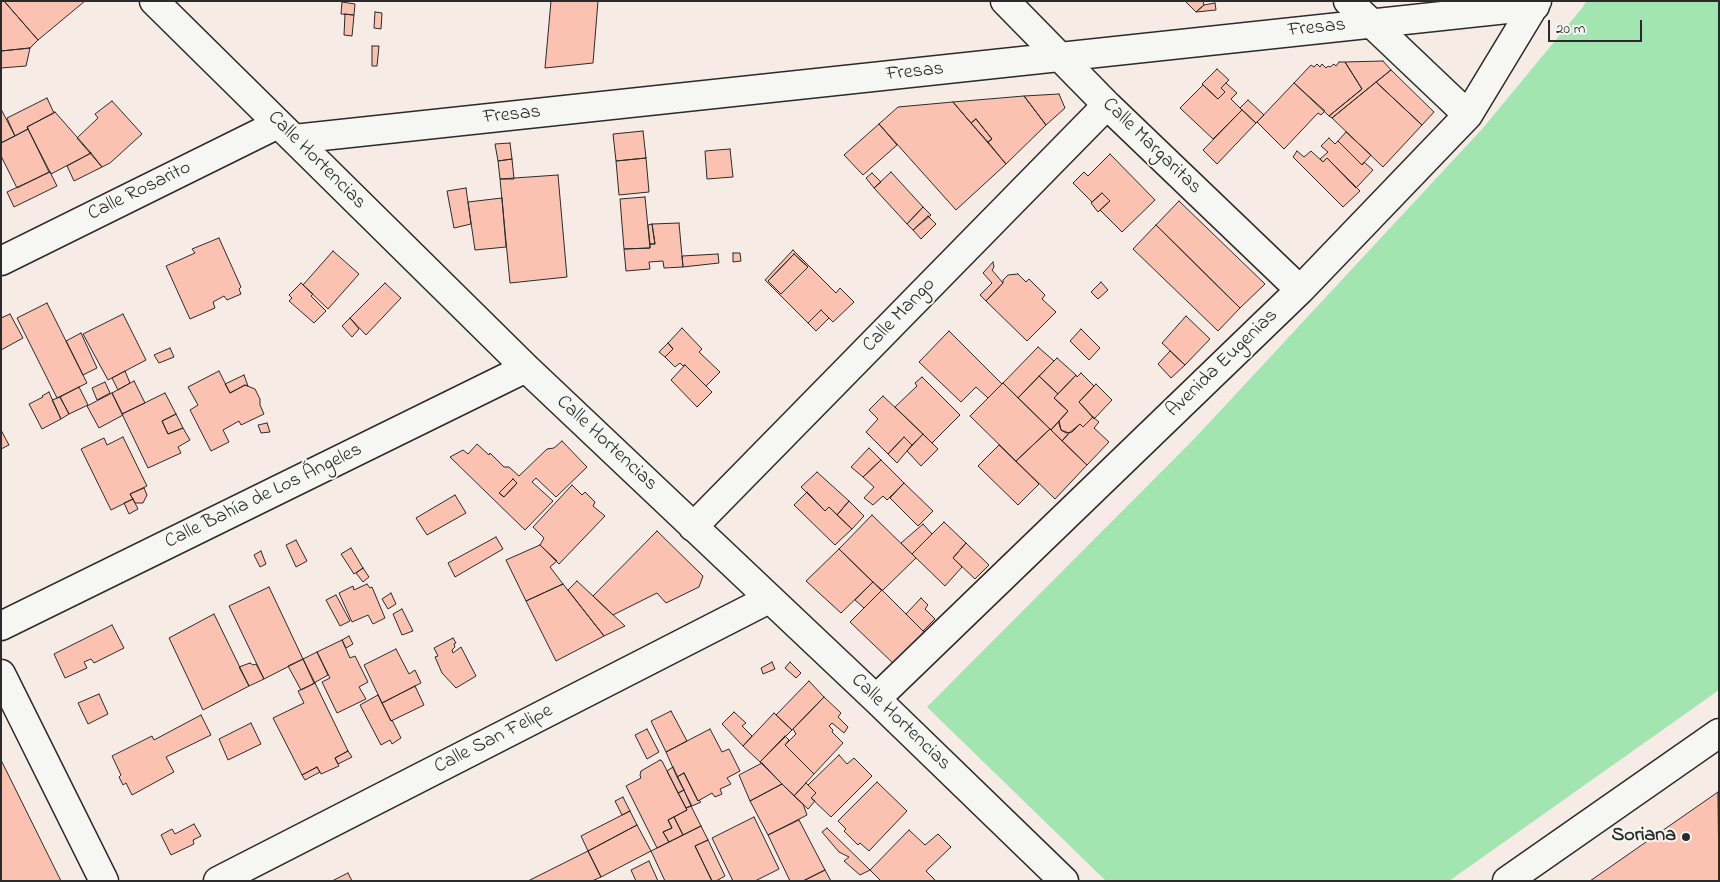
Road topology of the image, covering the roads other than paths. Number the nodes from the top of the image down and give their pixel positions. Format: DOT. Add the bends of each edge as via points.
graph roads {
  1 [pos="154,1"];
  2 [pos="1004,1"];
  3 [pos="1348,1"];
  4 [pos="1536,3"];
  5 [pos="1369,23"];
  6 [pos="1061,57"];
  7 [pos="1107,105"];
  8 [pos="1468,115"];
  9 [pos="286,132"];
  10 [pos="1,261"];
  11 [pos="1300,290"];
  12 [pos="526,368"];
  13 [pos="693,527"];
  14 [pos="769,599"];
  15 [pos="1,626"];
  16 [pos="1,674"];
  17 [pos="876,699"];
  18 [pos="1719,733"];
  19 [pos="104,881"];
  20 [pos="218,881"];
  21 [pos="1064,881"];
  22 [pos="1506,881"];
  1 -- 9 [label="street, Calle Hortencias"];
  2 -- 6 [label="street, Calle Margaritas"];
  3 -- 5 [label="street"];
  4 -- 5 [label="street, Fresas"];
  4 -- 8 [label="street, Avenida Eugenias"];
  5 -- 6 [label="street, Fresas"];
  5 -- 8 [label="street"];
  6 -- 7 [label="street, Calle Margaritas"];
  6 -- 9 [label="street, Fresas"];
  7 -- 11 [label="street, Calle Margaritas"];
  7 -- 13 [label="street, Calle Mango"];
  8 -- 11 [label="street, Avenida Eugenias"];
  9 -- 10 [label="street, Calle Rosarito"];
  9 -- 12 [label="street, Calle Hortencias"];
  11 -- 17 [label="street, Avenida Eugenias"];
  12 -- 13 [label="street, Calle Hortencias"];
  12 -- 15 [label="street, Calle Bahía de Los Ángeles"];
  13 -- 14 [label="street, Calle Hortencias"];
  14 -- 17 [label="street, Calle Hortencias"];
  14 -- 20 [label="street, Calle San Felipe"];
  16 -- 19 [label="street"];
  17 -- 21 [label="street, Calle Hortencias"];
  18 -- 22 [label="street"];
}
